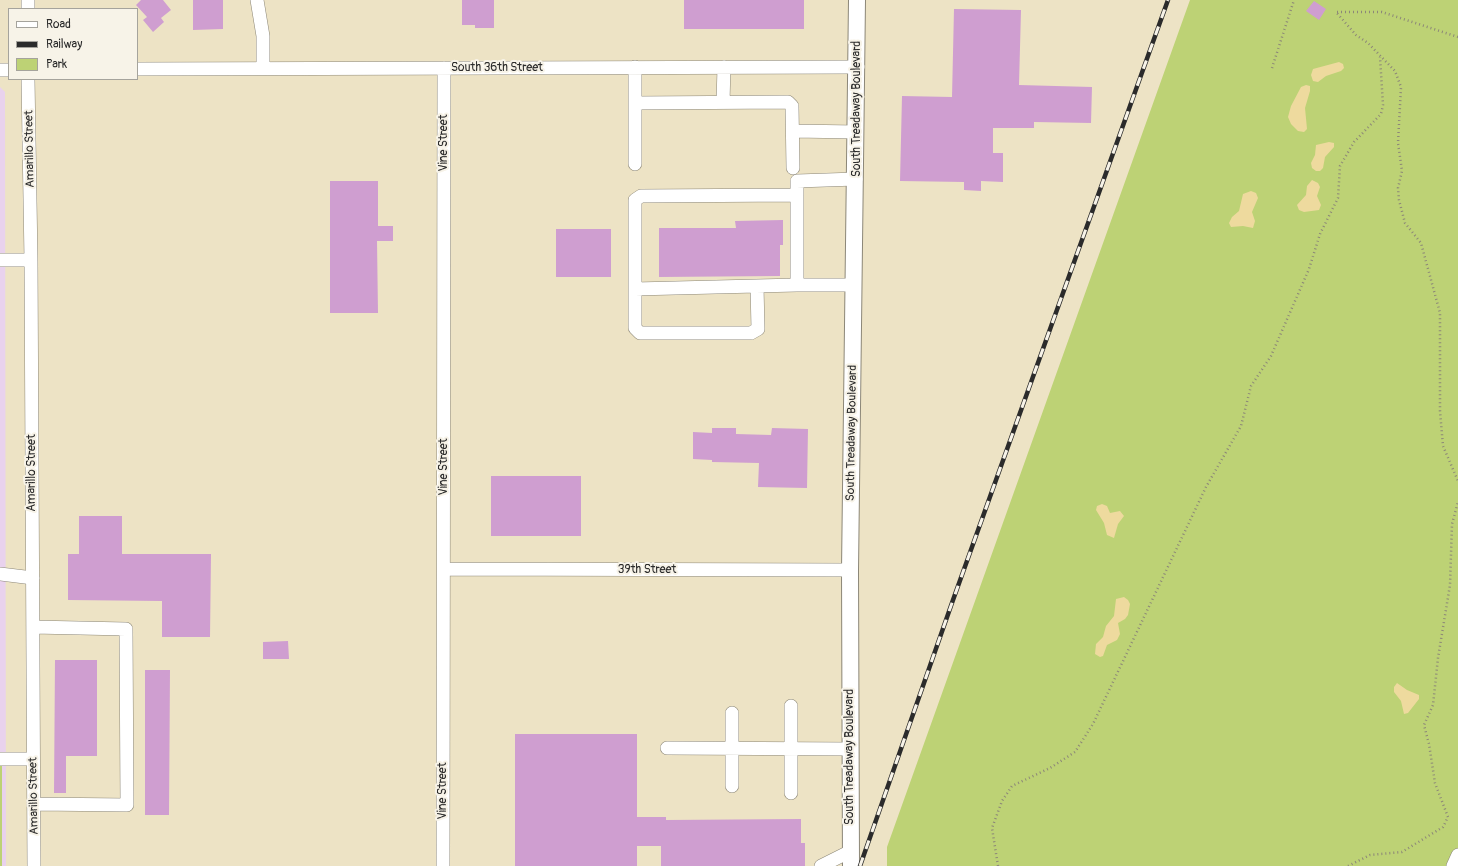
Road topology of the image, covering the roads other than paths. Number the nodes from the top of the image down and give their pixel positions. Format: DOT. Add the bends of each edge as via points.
graph roads {
  1 [pos="257,0"];
  2 [pos="857,0"];
  3 [pos="264,67"];
  4 [pos="635,67"];
  5 [pos="724,67"];
  6 [pos="858,67"];
  7 [pos="444,68"];
  8 [pos="138,69"];
  9 [pos="28,80"];
  10 [pos="723,102"];
  11 [pos="635,103"];
  12 [pos="793,132"];
  13 [pos="856,132"];
  14 [pos="636,164"];
  15 [pos="793,168"];
  16 [pos="856,179"];
  17 [pos="797,195"];
  18 [pos="0,260"];
  19 [pos="31,260"];
  20 [pos="797,285"];
  21 [pos="854,285"];
  22 [pos="757,286"];
  23 [pos="635,289"];
  24 [pos="444,569"];
  25 [pos="850,570"];
  26 [pos="0,574"];
  27 [pos="33,578"];
  28 [pos="33,627"];
  29 [pos="791,706"];
  30 [pos="732,714"];
  31 [pos="666,748"];
  32 [pos="732,748"];
  33 [pos="791,748"];
  34 [pos="850,749"];
  35 [pos="0,759"];
  36 [pos="33,759"];
  37 [pos="732,786"];
  38 [pos="791,793"];
  39 [pos="35,804"];
  40 [pos="1458,855"];
  41 [pos="851,859"];
  42 [pos="34,866"];
  43 [pos="443,866"];
  44 [pos="820,866"];
  45 [pos="1453,866"];
  1 -- 3 [label="street" via="263,36"];
  2 -- 6 [label="main road, South Treadaway Boulevard"];
  3 -- 7 [label="street, South 36th Street"];
  3 -- 8 [label="street, South 36th Street"];
  4 -- 5 [label="street, South 36th Street"];
  4 -- 7 [label="street, South 36th Street"];
  4 -- 11 [label="street"];
  5 -- 6 [label="street, South 36th Street"];
  5 -- 10 [label="street"];
  6 -- 13 [label="main road, South Treadaway Boulevard"];
  7 -- 24 [label="street, Vine Street"];
  9 -- 19 [label="street, Amarillo Street"];
  10 -- 11 [label="street"];
  10 -- 12 [label="street" via="788,102 792,106"];
  11 -- 14 [label="street"];
  12 -- 13 [label="street"];
  12 -- 15 [label="street"];
  13 -- 16 [label="main road, South Treadaway Boulevard"];
  16 -- 17 [label="street" via="797,181"];
  16 -- 21 [label="main road, South Treadaway Boulevard"];
  17 -- 20 [label="street"];
  17 -- 23 [label="street" via="641,196 635,200"];
  18 -- 19 [label="street"];
  19 -- 27 [label="street, Amarillo Street"];
  20 -- 21 [label="street"];
  20 -- 22 [label="street"];
  21 -- 25 [label="main road, South Treadaway Boulevard"];
  22 -- 23 [label="street"];
  22 -- 23 [label="street" via="758,328 751,333 640,333 635,328"];
  24 -- 25 [label="street, 39th Street"];
  24 -- 43 [label="street, Vine Street"];
  25 -- 34 [label="main road, South Treadaway Boulevard"];
  26 -- 27 [label="street"];
  27 -- 28 [label="street, Amarillo Street"];
  28 -- 36 [label="street, Amarillo Street"];
  28 -- 39 [label="street" via="126,629 127,805"];
  29 -- 33 [label="street"];
  30 -- 32 [label="street"];
  31 -- 32 [label="street"];
  32 -- 33 [label="street"];
  32 -- 37 [label="street"];
  33 -- 34 [label="street"];
  33 -- 38 [label="street"];
  34 -- 41 [label="main road, South Treadaway Boulevard"];
  35 -- 36 [label="street"];
  36 -- 39 [label="street, Amarillo Street"];
  39 -- 42 [label="street, Amarillo Street"];
  40 -- 45 [label="street"];
  41 -- 44 [label="street"];
}
